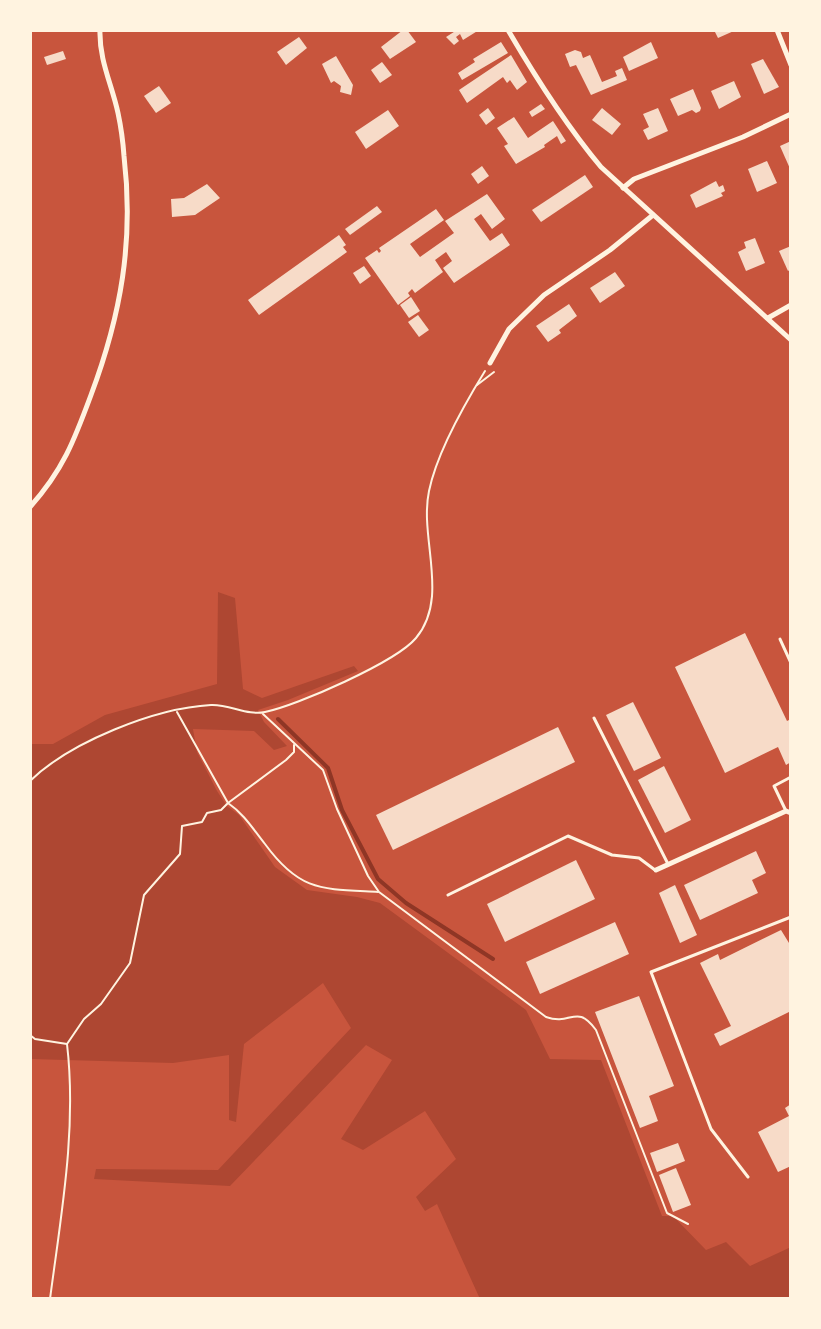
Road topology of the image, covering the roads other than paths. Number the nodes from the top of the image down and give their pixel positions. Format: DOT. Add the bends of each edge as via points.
graph roads {
  1 [pos="100,30"];
  2 [pos="508,30"];
  3 [pos="777,30"];
  4 [pos="791,65"];
  5 [pos="791,114"];
  6 [pos="623,188"];
  7 [pos="653,215"];
  8 [pos="791,305"];
  9 [pos="768,318"];
  10 [pos="791,340"];
  11 [pos="490,363"];
  12 [pos="30,507"];
  13 [pos="780,639"];
  14 [pos="791,663"];
  15 [pos="594,718"];
  16 [pos="791,777"];
  17 [pos="788,812"];
  18 [pos="668,864"];
  19 [pos="656,870"];
  20 [pos="448,895"];
  21 [pos="791,917"];
  22 [pos="748,1177"];
  1 -- 12 [label="street" via="124,154 127,253 104,360 72,447"];
  2 -- 6 [label="street" via="576,136"];
  3 -- 4 [label="street"];
  5 -- 6 [label="street"];
  6 -- 7 [label="street"];
  7 -- 9 [label="street"];
  7 -- 11 [label="street" via="544,295 509,329"];
  8 -- 9 [label="street"];
  9 -- 10 [label="street"];
  13 -- 14 [label="lane"];
  15 -- 18 [label="lane"];
  16 -- 17 [label="lane" via="774,786"];
  17 -- 18 [label="street"];
  18 -- 19 [label="street"];
  19 -- 20 [label="lane" via="639,858 612,855 568,836"];
  21 -- 22 [label="lane" via="651,972 711,1129"];
}
